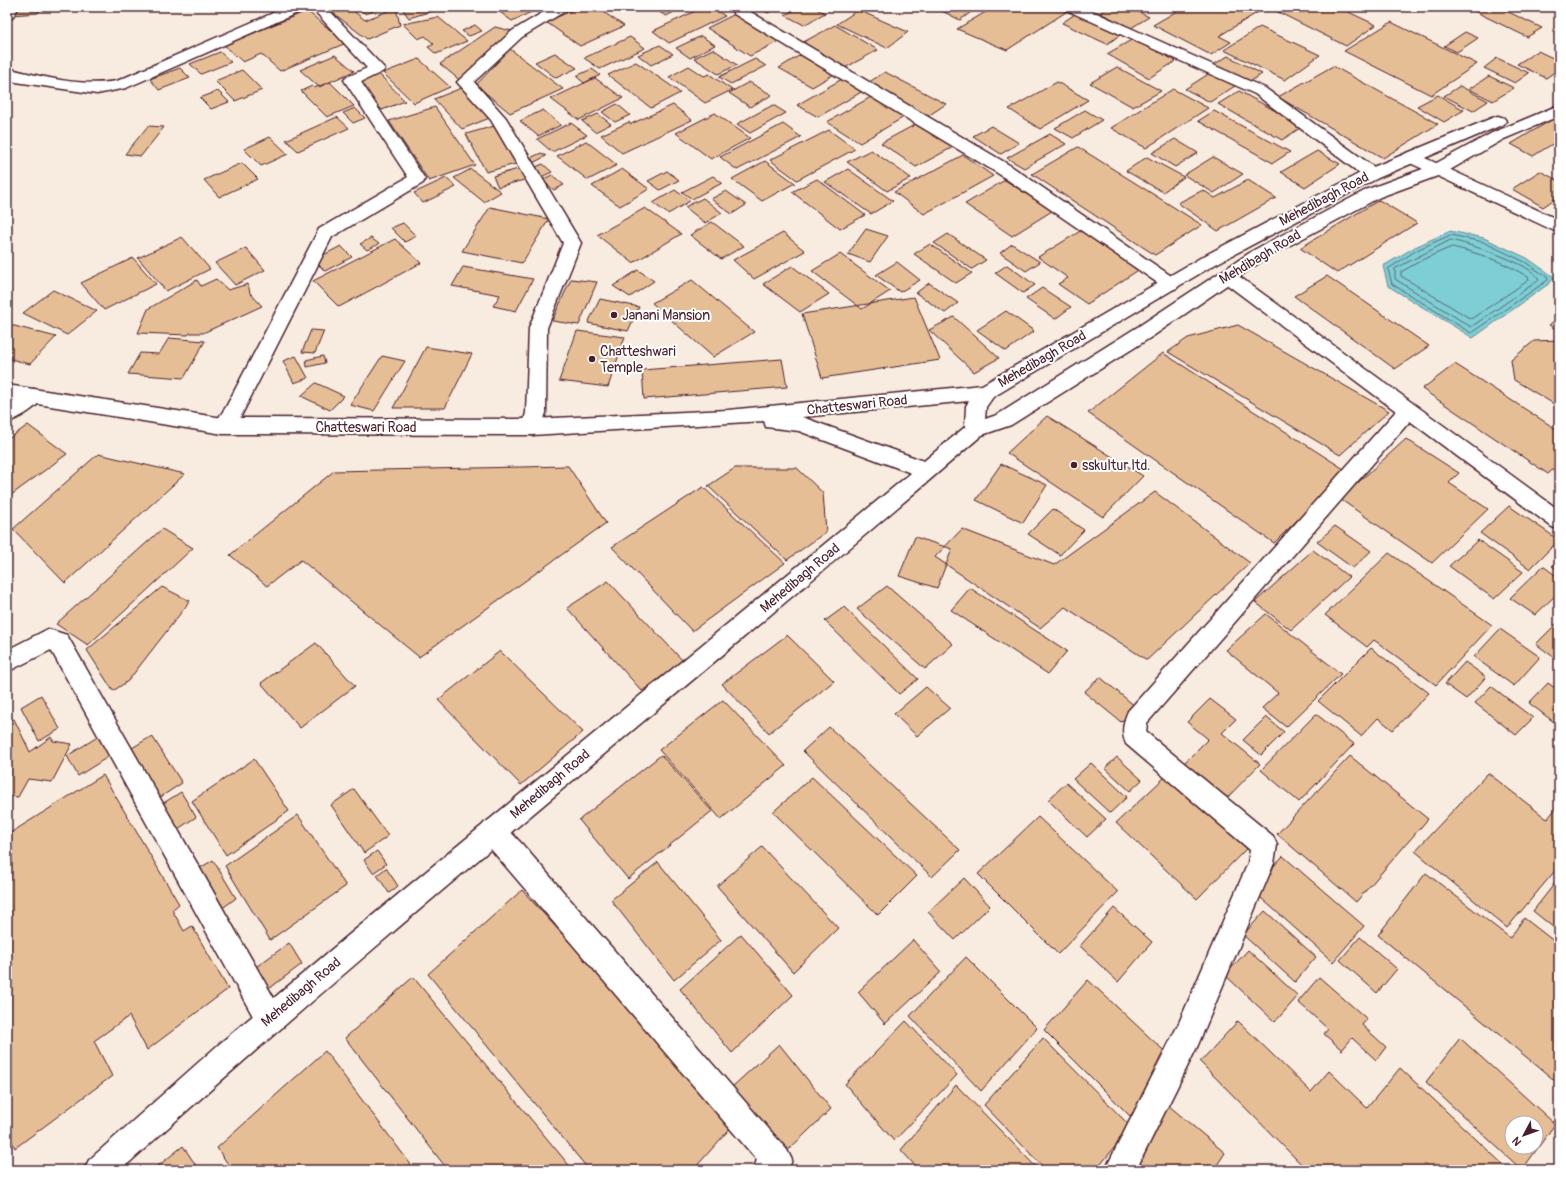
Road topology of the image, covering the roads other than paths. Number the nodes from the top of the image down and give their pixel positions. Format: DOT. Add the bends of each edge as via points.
graph roads {
  1 [pos="12,7"];
  2 [pos="299,7"];
  3 [pos="318,7"];
  4 [pos="562,7"];
  5 [pos="745,7"];
  6 [pos="1071,7"];
  7 [pos="1105,7"];
  8 [pos="7,15"];
  9 [pos="1090,16"];
  10 [pos="7,72"];
  11 [pos="1559,95"];
  12 [pos="1559,110"];
  13 [pos="1412,157"];
  14 [pos="1437,170"];
  15 [pos="1372,174"];
  16 [pos="1559,227"];
  17 [pos="1227,276"];
  18 [pos="1171,284"];
  19 [pos="7,392"];
  20 [pos="986,392"];
  21 [pos="34,396"];
  22 [pos="1409,409"];
  23 [pos="7,415"];
  24 [pos="728,417"];
  25 [pos="223,426"];
  26 [pos="532,427"];
  27 [pos="975,430"];
  28 [pos="928,471"];
  29 [pos="1559,522"];
  30 [pos="7,662"];
  31 [pos="493,832"];
  32 [pos="270,1019"];
  33 [pos="99,1170"];
  34 [pos="768,1170"];
  35 [pos="1120,1170"];
  1 -- 8 [label="street"];
  2 -- 10 [label="street" via="121,85 97,89 16,78"];
  3 -- 25 [label="street" via="377,69 352,80 417,179 325,233 234,411"];
  4 -- 26 [label="street" via="517,34 465,82 498,118 572,243 538,328 536,413"];
  5 -- 18 [label="street" via="740,10 1005,170"];
  6 -- 9 [label="street"];
  7 -- 9 [label="street"];
  9 -- 15 [label="street" via="1260,91"];
  11 -- 13 [label="street, Mehedibagh Road"];
  12 -- 14 [label="street, Mehdibagh Road" via="1498,136"];
  13 -- 14 [label="street"];
  13 -- 15 [label="street, Mehedibagh Road"];
  14 -- 16 [label="street"];
  14 -- 17 [label="street, Mehdibagh Road" via="1374,193 1260,254"];
  15 -- 18 [label="street, Mehedibagh Road" via="1208,261"];
  17 -- 22 [label="street"];
  17 -- 27 [label="street, Mehdibagh Road" via="1146,331 1004,420"];
  18 -- 20 [label="street, Mehedibagh Road"];
  19 -- 21 [label="street, Chatteswari Road"];
  20 -- 24 [label="street, Chatteswari Road"];
  20 -- 27 [label="street, Mehedibagh Road" via="976,406"];
  21 -- 23 [label="street"];
  21 -- 25 [label="street, Chatteswari Road"];
  22 -- 29 [label="street"];
  22 -- 35 [label="street" via="1136,719 1134,736 1264,845 1261,864 1188,1035"];
  24 -- 26 [label="street, Chatteswari Road"];
  24 -- 28 [label="street, Chatteswari Road" via="800,424"];
  25 -- 26 [label="street, Chatteswari Road"];
  27 -- 28 [label="street, Mehedibagh Road"];
  28 -- 31 [label="street, Mehedibagh Road"];
  30 -- 32 [label="street" via="48,639 59,642"];
  31 -- 32 [label="street, Mehedibagh Road"];
  31 -- 34 [label="street" via="777,1160"];
  32 -- 33 [label="street, Mehedibagh Road"];
}
